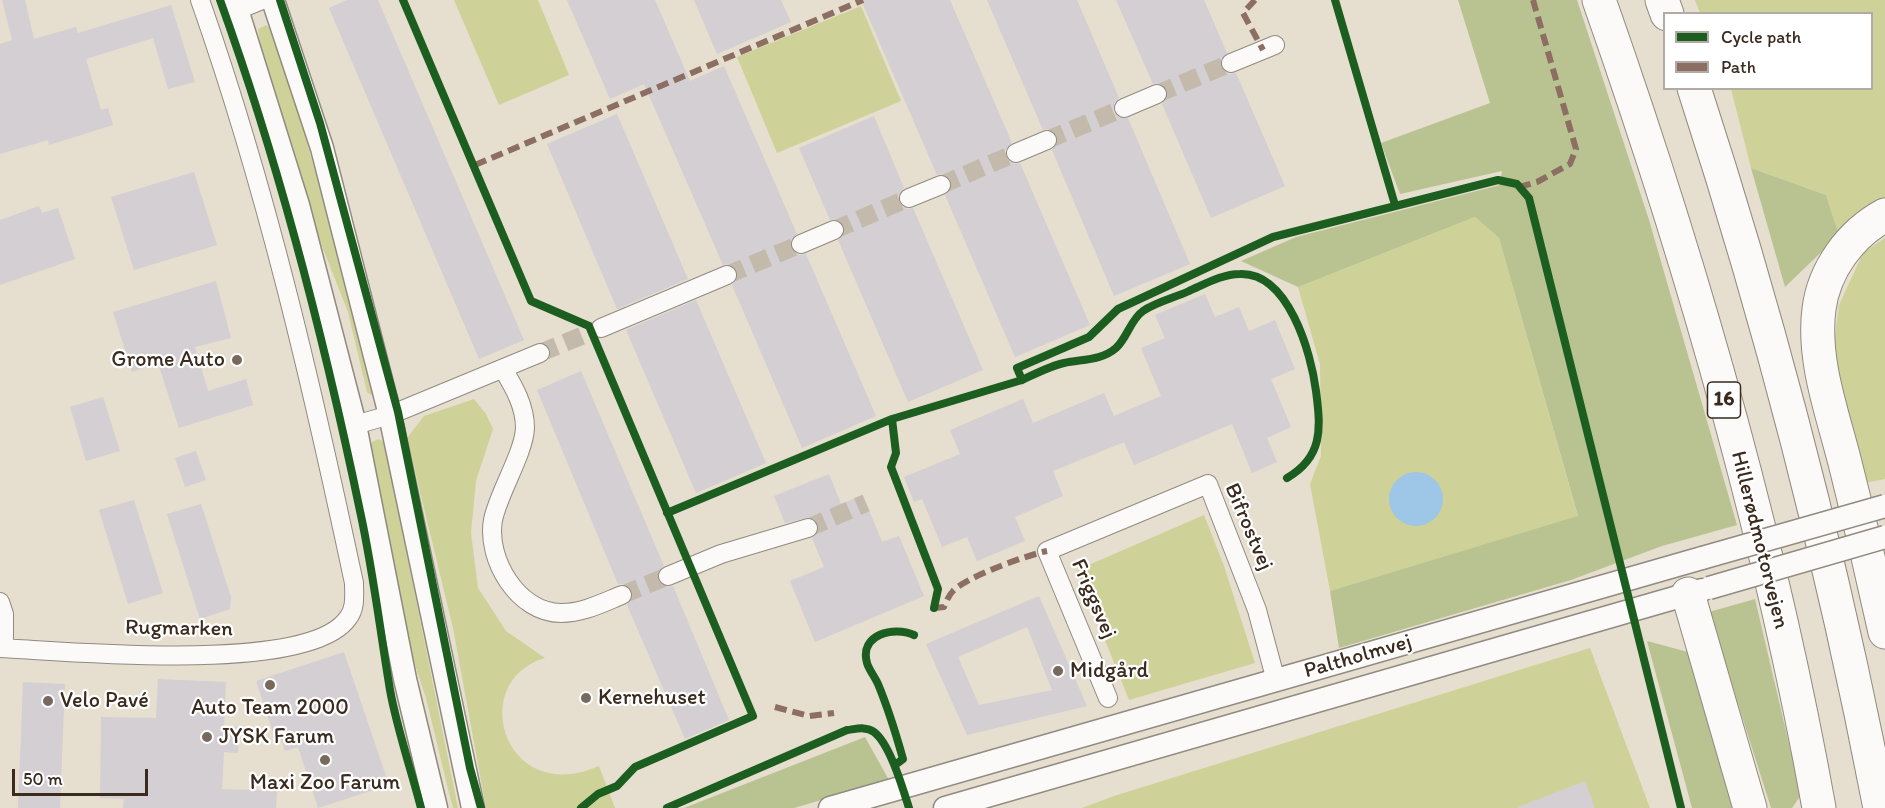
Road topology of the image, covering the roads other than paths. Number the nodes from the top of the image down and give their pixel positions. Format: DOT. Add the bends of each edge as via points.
graph roads {
  1 [pos="200,0"];
  2 [pos="262,0"];
  3 [pos="273,0"];
  4 [pos="1599,0"];
  5 [pos="236,5"];
  6 [pos="1275,45"];
  7 [pos="1232,63"];
  8 [pos="1695,90"];
  9 [pos="1157,94"];
  10 [pos="1124,108"];
  11 [pos="1047,140"];
  12 [pos="1016,153"];
  13 [pos="941,185"];
  14 [pos="909,198"];
  15 [pos="1885,215"];
  16 [pos="834,230"];
  17 [pos="801,244"];
  18 [pos="727,274"];
  19 [pos="601,328"];
  20 [pos="540,353"];
  21 [pos="503,369"];
  22 [pos="390,415"];
  23 [pos="355,424"];
  24 [pos="1885,506"];
  25 [pos="808,528"];
  26 [pos="1885,537"];
  27 [pos="1047,551"];
  28 [pos="668,576"];
  29 [pos="1695,576"];
  30 [pos="622,595"];
  31 [pos="0,602"];
  32 [pos="1885,632"];
  33 [pos="2,648"];
  34 [pos="1276,681"];
  35 [pos="1108,698"];
  36 [pos="435,808"];
  37 [pos="473,808"];
  38 [pos="830,808"];
  39 [pos="945,808"];
  40 [pos="1750,808"];
  41 [pos="1819,808"];
  42 [pos="1880,808"];
  1 -- 33 [label="street, Rugmarken" via="276,242 315,400 355,601 349,618 334,631 269,652 216,656"];
  2 -- 5 [label="street"];
  3 -- 22 [label="street" via="322,148"];
  4 -- 41 [label="highway, Hillerødmotorvejen / 16" via="1679,237 1753,505"];
  5 -- 23 [label="street" via="298,205"];
  6 -- 7 [label="street"];
  8 -- 42 [label="highway" via="1737,220 1810,487"];
  9 -- 10 [label="street"];
  11 -- 12 [label="street"];
  13 -- 14 [label="street"];
  15 -- 32 [label="highway" via="1857,235 1831,270 1821,300 1817,331 1822,371"];
  16 -- 17 [label="street"];
  18 -- 19 [label="street"];
  20 -- 21 [label="street"];
  21 -- 22 [label="street"];
  21 -- 30 [label="street" via="517,392 525,430 493,520 494,548 504,575 518,594 538,609 559,613 584,611"];
  22 -- 23 [label="street"];
  22 -- 37 [label="street"];
  23 -- 36 [label="street" via="405,679"];
  24 -- 29 [label="street, Paltholmvej, bridge"];
  25 -- 28 [label="street" via="721,554"];
  26 -- 29 [label="street, Paltholmvej, bridge"];
  27 -- 34 [label="street, Bifrostvej" via="1208,484 1257,610"];
  27 -- 35 [label="street, Friggsvej"];
  29 -- 34 [label="street, Paltholmvej"];
  29 -- 39 [label="street, Paltholmvej"];
  29 -- 40 [label="highway"];
  31 -- 33 [label="street" via="4,614"];
  34 -- 38 [label="street, Paltholmvej"];
}
